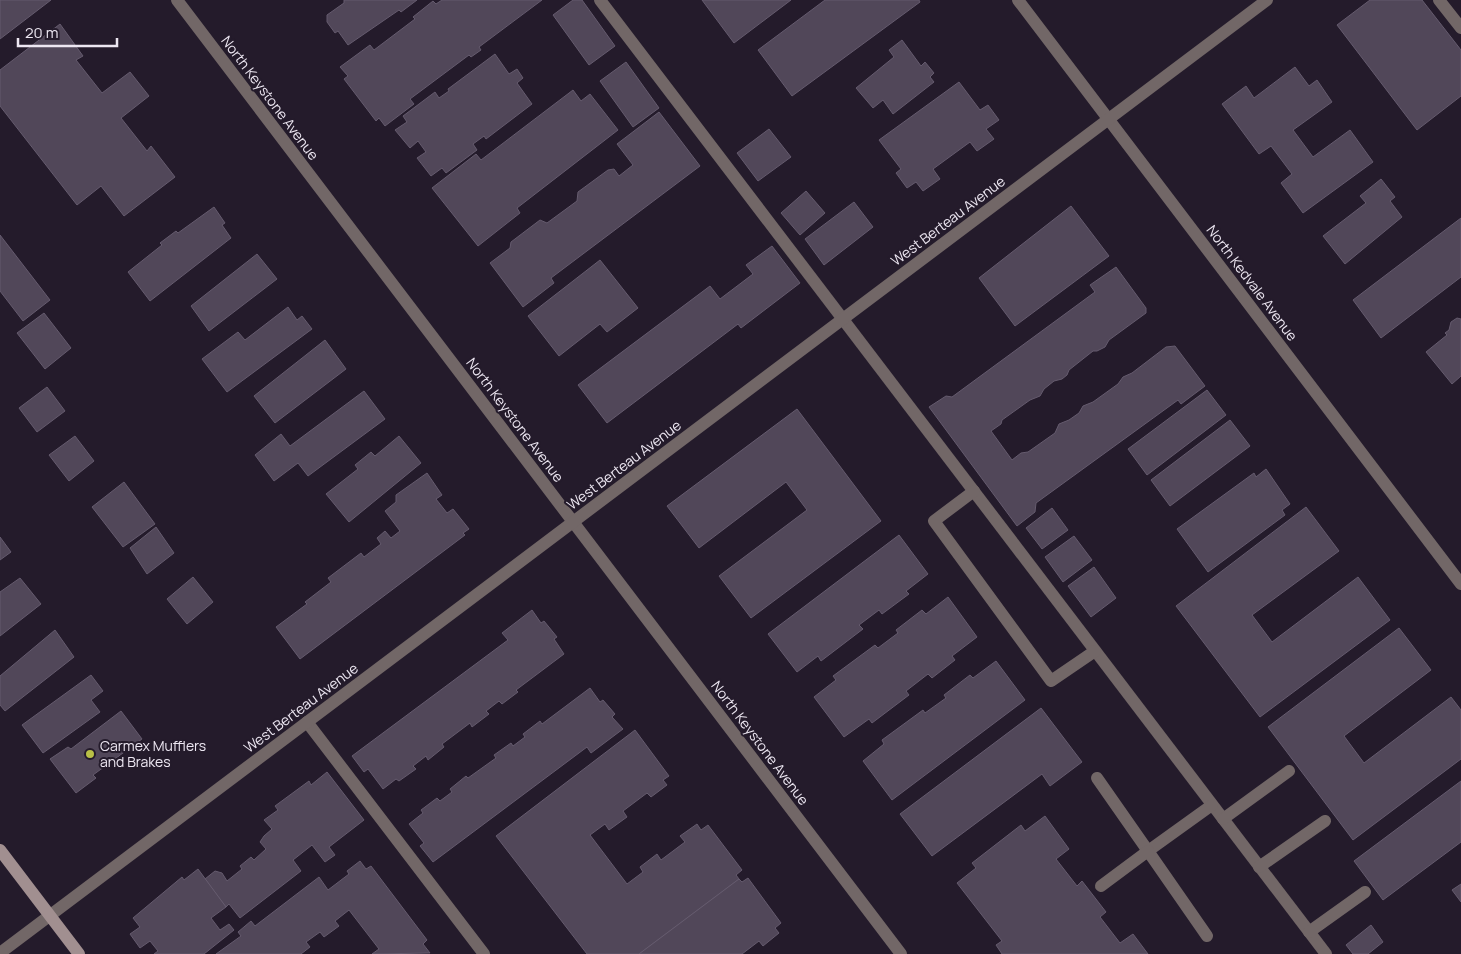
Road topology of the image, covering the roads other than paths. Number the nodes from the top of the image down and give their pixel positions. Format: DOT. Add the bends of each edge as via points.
graph roads {
  1 [pos="177,0"];
  2 [pos="600,0"];
  3 [pos="1018,0"];
  4 [pos="1266,0"];
  5 [pos="1439,0"];
  6 [pos="1461,28"];
  7 [pos="1109,119"];
  8 [pos="843,319"];
  9 [pos="974,492"];
  10 [pos="573,522"];
  11 [pos="1461,584"];
  12 [pos="1095,651"];
  13 [pos="307,722"];
  14 [pos="1289,771"];
  15 [pos="1097,778"];
  16 [pos="1212,805"];
  17 [pos="1222,819"];
  18 [pos="1325,821"];
  19 [pos="0,850"];
  20 [pos="1148,851"];
  21 [pos="1259,867"];
  22 [pos="1101,886"];
  23 [pos="1365,892"];
  24 [pos="50,916"];
  25 [pos="1309,932"];
  26 [pos="1207,936"];
  27 [pos="0,953"];
  28 [pos="79,954"];
  29 [pos="484,954"];
  30 [pos="901,954"];
  31 [pos="1326,954"];
  1 -- 10 [label="street, North Keystone Avenue"];
  2 -- 8 [label="street"];
  3 -- 7 [label="street, North Kedvale Avenue"];
  4 -- 7 [label="street, West Berteau Avenue"];
  5 -- 6 [label="street"];
  7 -- 8 [label="street, West Berteau Avenue"];
  7 -- 11 [label="street, North Kedvale Avenue"];
  8 -- 9 [label="street"];
  8 -- 10 [label="street, West Berteau Avenue"];
  9 -- 12 [label="street"];
  9 -- 12 [label="street" via="934,521 1051,681"];
  10 -- 13 [label="street, West Berteau Avenue"];
  10 -- 30 [label="street, North Keystone Avenue"];
  12 -- 16 [label="street"];
  13 -- 24 [label="street, West Berteau Avenue"];
  13 -- 29 [label="street"];
  14 -- 17 [label="street"];
  15 -- 20 [label="street"];
  16 -- 17 [label="street"];
  16 -- 20 [label="street"];
  17 -- 21 [label="street"];
  18 -- 21 [label="street"];
  19 -- 24 [label="main road"];
  20 -- 22 [label="street"];
  20 -- 26 [label="street"];
  21 -- 25 [label="street"];
  23 -- 25 [label="street"];
  24 -- 27 [label="street, West Berteau Avenue"];
  24 -- 28 [label="main road"];
  25 -- 31 [label="street"];
}
